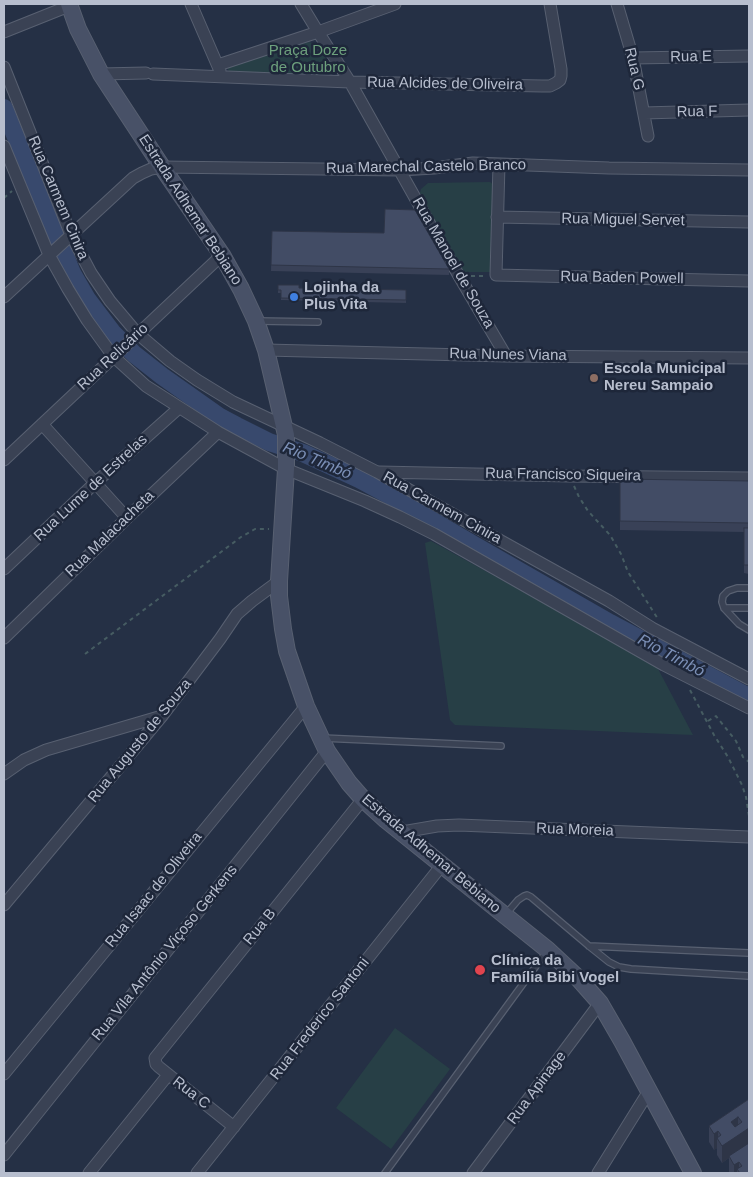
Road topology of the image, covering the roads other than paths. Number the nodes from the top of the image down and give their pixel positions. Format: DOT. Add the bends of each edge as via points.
graph roads {
  1 [pos="192,4"];
  2 [pos="301,4"];
  3 [pos="395,4"];
  4 [pos="550,4"];
  5 [pos="617,4"];
  6 [pos="69,5"];
  7 [pos="4,32"];
  8 [pos="318,32"];
  9 [pos="749,56"];
  10 [pos="633,58"];
  11 [pos="218,65"];
  12 [pos="4,67"];
  13 [pos="101,74"];
  14 [pos="222,77"];
  15 [pos="350,82"];
  16 [pos="749,110"];
  17 [pos="644,113"];
  18 [pos="648,136"];
  19 [pos="4,146"];
  20 [pos="499,164"];
  21 [pos="4,166"];
  22 [pos="162,167"];
  23 [pos="400,170"];
  24 [pos="749,170"];
  25 [pos="17,178"];
  26 [pos="497,217"];
  27 [pos="749,222"];
  28 [pos="69,236"];
  29 [pos="52,253"];
  30 [pos="222,255"];
  31 [pos="749,281"];
  32 [pos="4,297"];
  33 [pos="256,321"];
  34 [pos="318,322"];
  35 [pos="135,336"];
  36 [pos="266,350"];
  37 [pos="116,354"];
  38 [pos="506,356"];
  39 [pos="749,358"];
  40 [pos="179,408"];
  41 [pos="42,424"];
  42 [pos="286,430"];
  43 [pos="218,432"];
  44 [pos="4,460"];
  45 [pos="286,464"];
  46 [pos="377,472"];
  47 [pos="749,478"];
  48 [pos="95,483"];
  49 [pos="127,518"];
  50 [pos="4,569"];
  51 [pos="278,582"];
  52 [pos="749,588"];
  53 [pos="724,608"];
  54 [pos="749,608"];
  55 [pos="749,630"];
  56 [pos="4,638"];
  57 [pos="749,679"];
  58 [pos="306,706"];
  59 [pos="749,708"];
  60 [pos="162,716"];
  61 [pos="324,744"];
  62 [pos="501,746"];
  63 [pos="4,774"];
  64 [pos="364,799"];
  65 [pos="402,832"];
  66 [pos="749,837"];
  67 [pos="442,865"];
  68 [pos="4,905"];
  69 [pos="505,915"];
  70 [pos="589,946"];
  71 [pos="548,950"];
  72 [pos="749,953"];
  73 [pos="749,976"];
  74 [pos="600,1003"];
  75 [pos="157,1054"];
  76 [pos="4,1074"];
  77 [pos="168,1075"];
  78 [pos="648,1091"];
  79 [pos="234,1127"];
  80 [pos="4,1155"];
  81 [pos="89,1173"];
  82 [pos="197,1173"];
  83 [pos="385,1173"];
  84 [pos="473,1173"];
  85 [pos="598,1173"];
  86 [pos="693,1173"];
  1 -- 11 [label="street"];
  2 -- 8 [label="street, Rua Manoel de Souza"];
  3 -- 8 [label="street"];
  4 -- 15 [label="street, Rua Alcides de Oliveira" via="561,69 560,80 550,86"];
  5 -- 10 [label="street, Rua G"];
  6 -- 7 [label="street"];
  6 -- 13 [label="main road, Estrada Adhemar Bebiano"];
  8 -- 11 [label="street"];
  8 -- 15 [label="street, Rua Manoel de Souza"];
  9 -- 10 [label="street, Rua E"];
  10 -- 17 [label="street, Rua G"];
  11 -- 14 [label="street"];
  12 -- 28 [label="street, Rua Carmem Cinira"];
  13 -- 14 [label="street, Rua Alcides de Oliveira"];
  13 -- 22 [label="main road, Estrada Adhemar Bebiano"];
  14 -- 15 [label="street, Rua Alcides de Oliveira"];
  15 -- 23 [label="street, Rua Manoel de Souza"];
  16 -- 17 [label="street, Rua F"];
  17 -- 18 [label="street, Rua G"];
  19 -- 25 [label="street, Rua Carmem Cinira"];
  20 -- 23 [label="street, Rua Marechal Castelo Branco" via="473,163"];
  20 -- 24 [label="street, Rua Marechal Castelo Branco"];
  20 -- 26 [label="street"];
  21 -- 25 [label="street"];
  22 -- 23 [label="street, Rua Marechal Castelo Branco"];
  22 -- 28 [label="street, Rua Marechal Castelo Branco" via="133,178"];
  22 -- 30 [label="main road, Estrada Adhemar Bebiano"];
  23 -- 38 [label="street, Rua Manoel de Souza"];
  25 -- 29 [label="street, Rua Carmem Cinira"];
  26 -- 27 [label="street, Rua Miguel Servet"];
  26 -- 31 [label="street, Rua Baden Powell" via="496,275"];
  28 -- 29 [label="street, Rua Marechal Castelo Branco"];
  28 -- 35 [label="street, Rua Carmem Cinira"];
  29 -- 32 [label="street, Rua Marechal Castelo Branco"];
  29 -- 37 [label="street, Rua Carmem Cinira" via="87,320"];
  30 -- 33 [label="main road, Estrada Adhemar Bebiano"];
  30 -- 35 [label="street, Rua Relicário"];
  33 -- 34 [label="lane"];
  33 -- 36 [label="main road, Estrada Adhemar Bebiano"];
  35 -- 37 [label="street, Rua Relicário"];
  35 -- 42 [label="street, Rua Carmem Cinira" via="196,380"];
  36 -- 38 [label="street, Rua Nunes Viana"];
  36 -- 42 [label="main road, Estrada Adhemar Bebiano"];
  37 -- 40 [label="street, Rua Carmem Cinira" via="146,386"];
  37 -- 41 [label="street, Rua Relicário"];
  38 -- 39 [label="street, Rua Nunes Viana"];
  40 -- 43 [label="street, Rua Carmem Cinira"];
  40 -- 48 [label="street, Rua Lume de Estrelas"];
  41 -- 44 [label="street, Rua Relicário"];
  41 -- 48 [label="street"];
  42 -- 45 [label="main road, Estrada Adhemar Bebiano"];
  42 -- 46 [label="street, Rua Carmem Cinira"];
  43 -- 45 [label="street, Rua Carmem Cinira"];
  43 -- 49 [label="street, Rua Malacacheta"];
  45 -- 51 [label="main road, Estrada Adhemar Bebiano"];
  45 -- 59 [label="street, Rua Carmem Cinira" via="400,516 678,673"];
  46 -- 47 [label="street, Rua Francisco Siqueira"];
  46 -- 57 [label="street, Rua Carmem Cinira" via="652,628"];
  48 -- 49 [label="street"];
  48 -- 50 [label="street, Rua Lume de Estrelas"];
  49 -- 56 [label="street, Rua Malacacheta"];
  51 -- 58 [label="main road, Estrada Adhemar Bebiano" via="288,652"];
  51 -- 60 [label="street, Rua Augusto de Souza" via="237,614"];
  52 -- 53 [label="lane" via="728,592 722,602"];
  53 -- 54 [label="lane"];
  53 -- 55 [label="lane"];
  58 -- 61 [label="main road, Estrada Adhemar Bebiano"];
  58 -- 76 [label="street, Rua Isaac de Oliveira"];
  60 -- 63 [label="street" via="46,750"];
  60 -- 68 [label="street, Rua Augusto de Souza"];
  61 -- 62 [label="lane"];
  61 -- 64 [label="main road, Estrada Adhemar Bebiano" via="349,783"];
  61 -- 80 [label="street, Rua Vila Antônio Viçoso Gerkens"];
  64 -- 65 [label="main road, Estrada Adhemar Bebiano"];
  64 -- 75 [label="street, Rua B"];
  65 -- 66 [label="street, Rua Moreia" via="459,825"];
  65 -- 67 [label="main road, Estrada Adhemar Bebiano"];
  67 -- 69 [label="main road, Estrada Adhemar Bebiano"];
  67 -- 79 [label="street, Rua Frederico Santoni"];
  69 -- 70 [label="lane" via="527,895"];
  69 -- 71 [label="main road, Estrada Adhemar Bebiano"];
  70 -- 72 [label="lane"];
  70 -- 73 [label="lane" via="619,967"];
  71 -- 74 [label="main road, Estrada Adhemar Bebiano"];
  71 -- 83 [label="lane"];
  74 -- 78 [label="main road, Estrada Adhemar Bebiano"];
  74 -- 84 [label="street, Rua Apinage"];
  75 -- 77 [label="street, Rua C" via="156,1064"];
  77 -- 79 [label="street, Rua C"];
  77 -- 81 [label="street"];
  78 -- 85 [label="street"];
  78 -- 86 [label="main road, Estrada Adhemar Bebiano"];
  79 -- 82 [label="street, Rua Frederico Santoni"];
}
